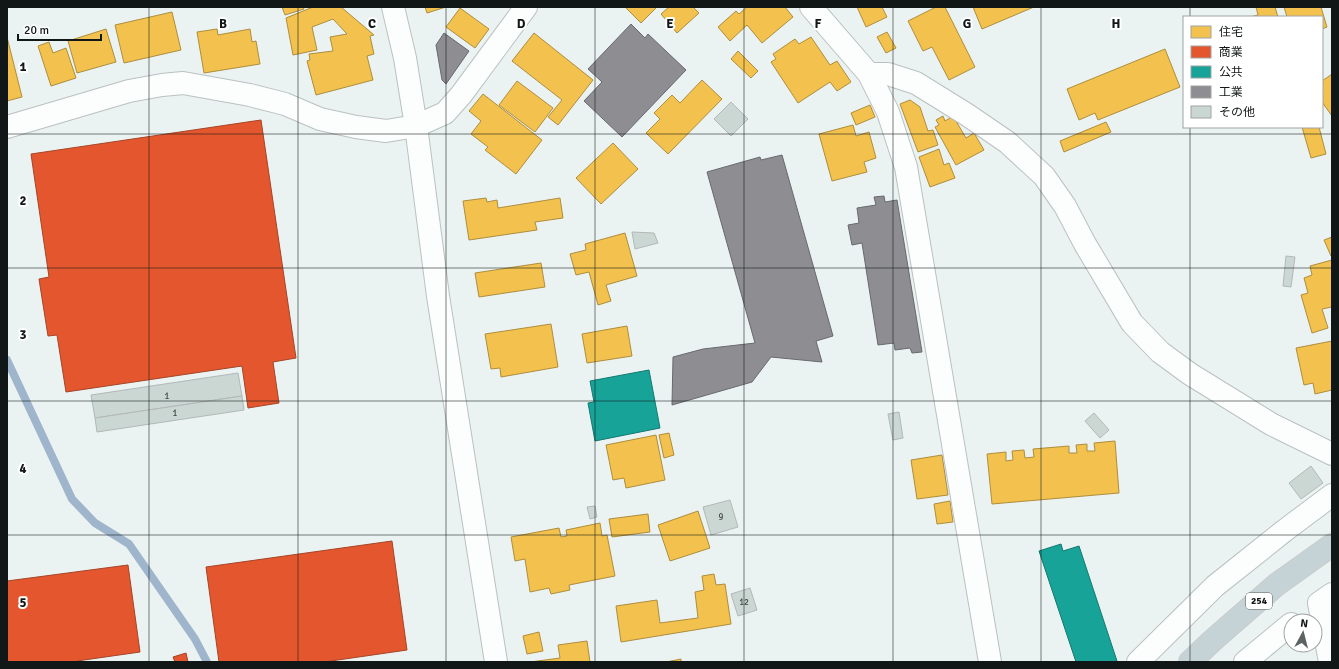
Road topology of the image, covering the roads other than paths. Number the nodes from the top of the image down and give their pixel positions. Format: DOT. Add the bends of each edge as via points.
graph roads {
  1 [pos="393,7"];
  2 [pos="526,7"];
  3 [pos="811,7"];
  4 [pos="869,74"];
  5 [pos="416,126"];
  6 [pos="7,127"];
  7 [pos="1332,454"];
  8 [pos="1332,495"];
  9 [pos="1332,545"];
  10 [pos="1326,598"];
  11 [pos="1306,613"];
  12 [pos="1283,631"];
  13 [pos="496,662"];
  14 [pos="990,662"];
  15 [pos="1138,662"];
  16 [pos="1190,662"];
  17 [pos="1245,662"];
  18 [pos="1330,662"];
  1 -- 5 [label="street" via="405,58"];
  2 -- 5 [label="street" via="445,113"];
  3 -- 4 [label="street"];
  4 -- 7 [label="street" via="888,74 916,83 1007,142 1044,176 1065,206 1132,323 1160,352 1201,381 1271,424"];
  4 -- 14 [label="street" via="888,112 906,167"];
  5 -- 6 [label="street" via="386,131 356,126 320,119 285,104 250,94 183,84 129,91"];
  5 -- 13 [label="street" via="438,296"];
  8 -- 15 [label="street" via="1215,586"];
  9 -- 16 [label="highway, 254" via="1276,585"];
  10 -- 11 [label="street"];
  10 -- 18 [label="street"];
  12 -- 17 [label="street"];
}
